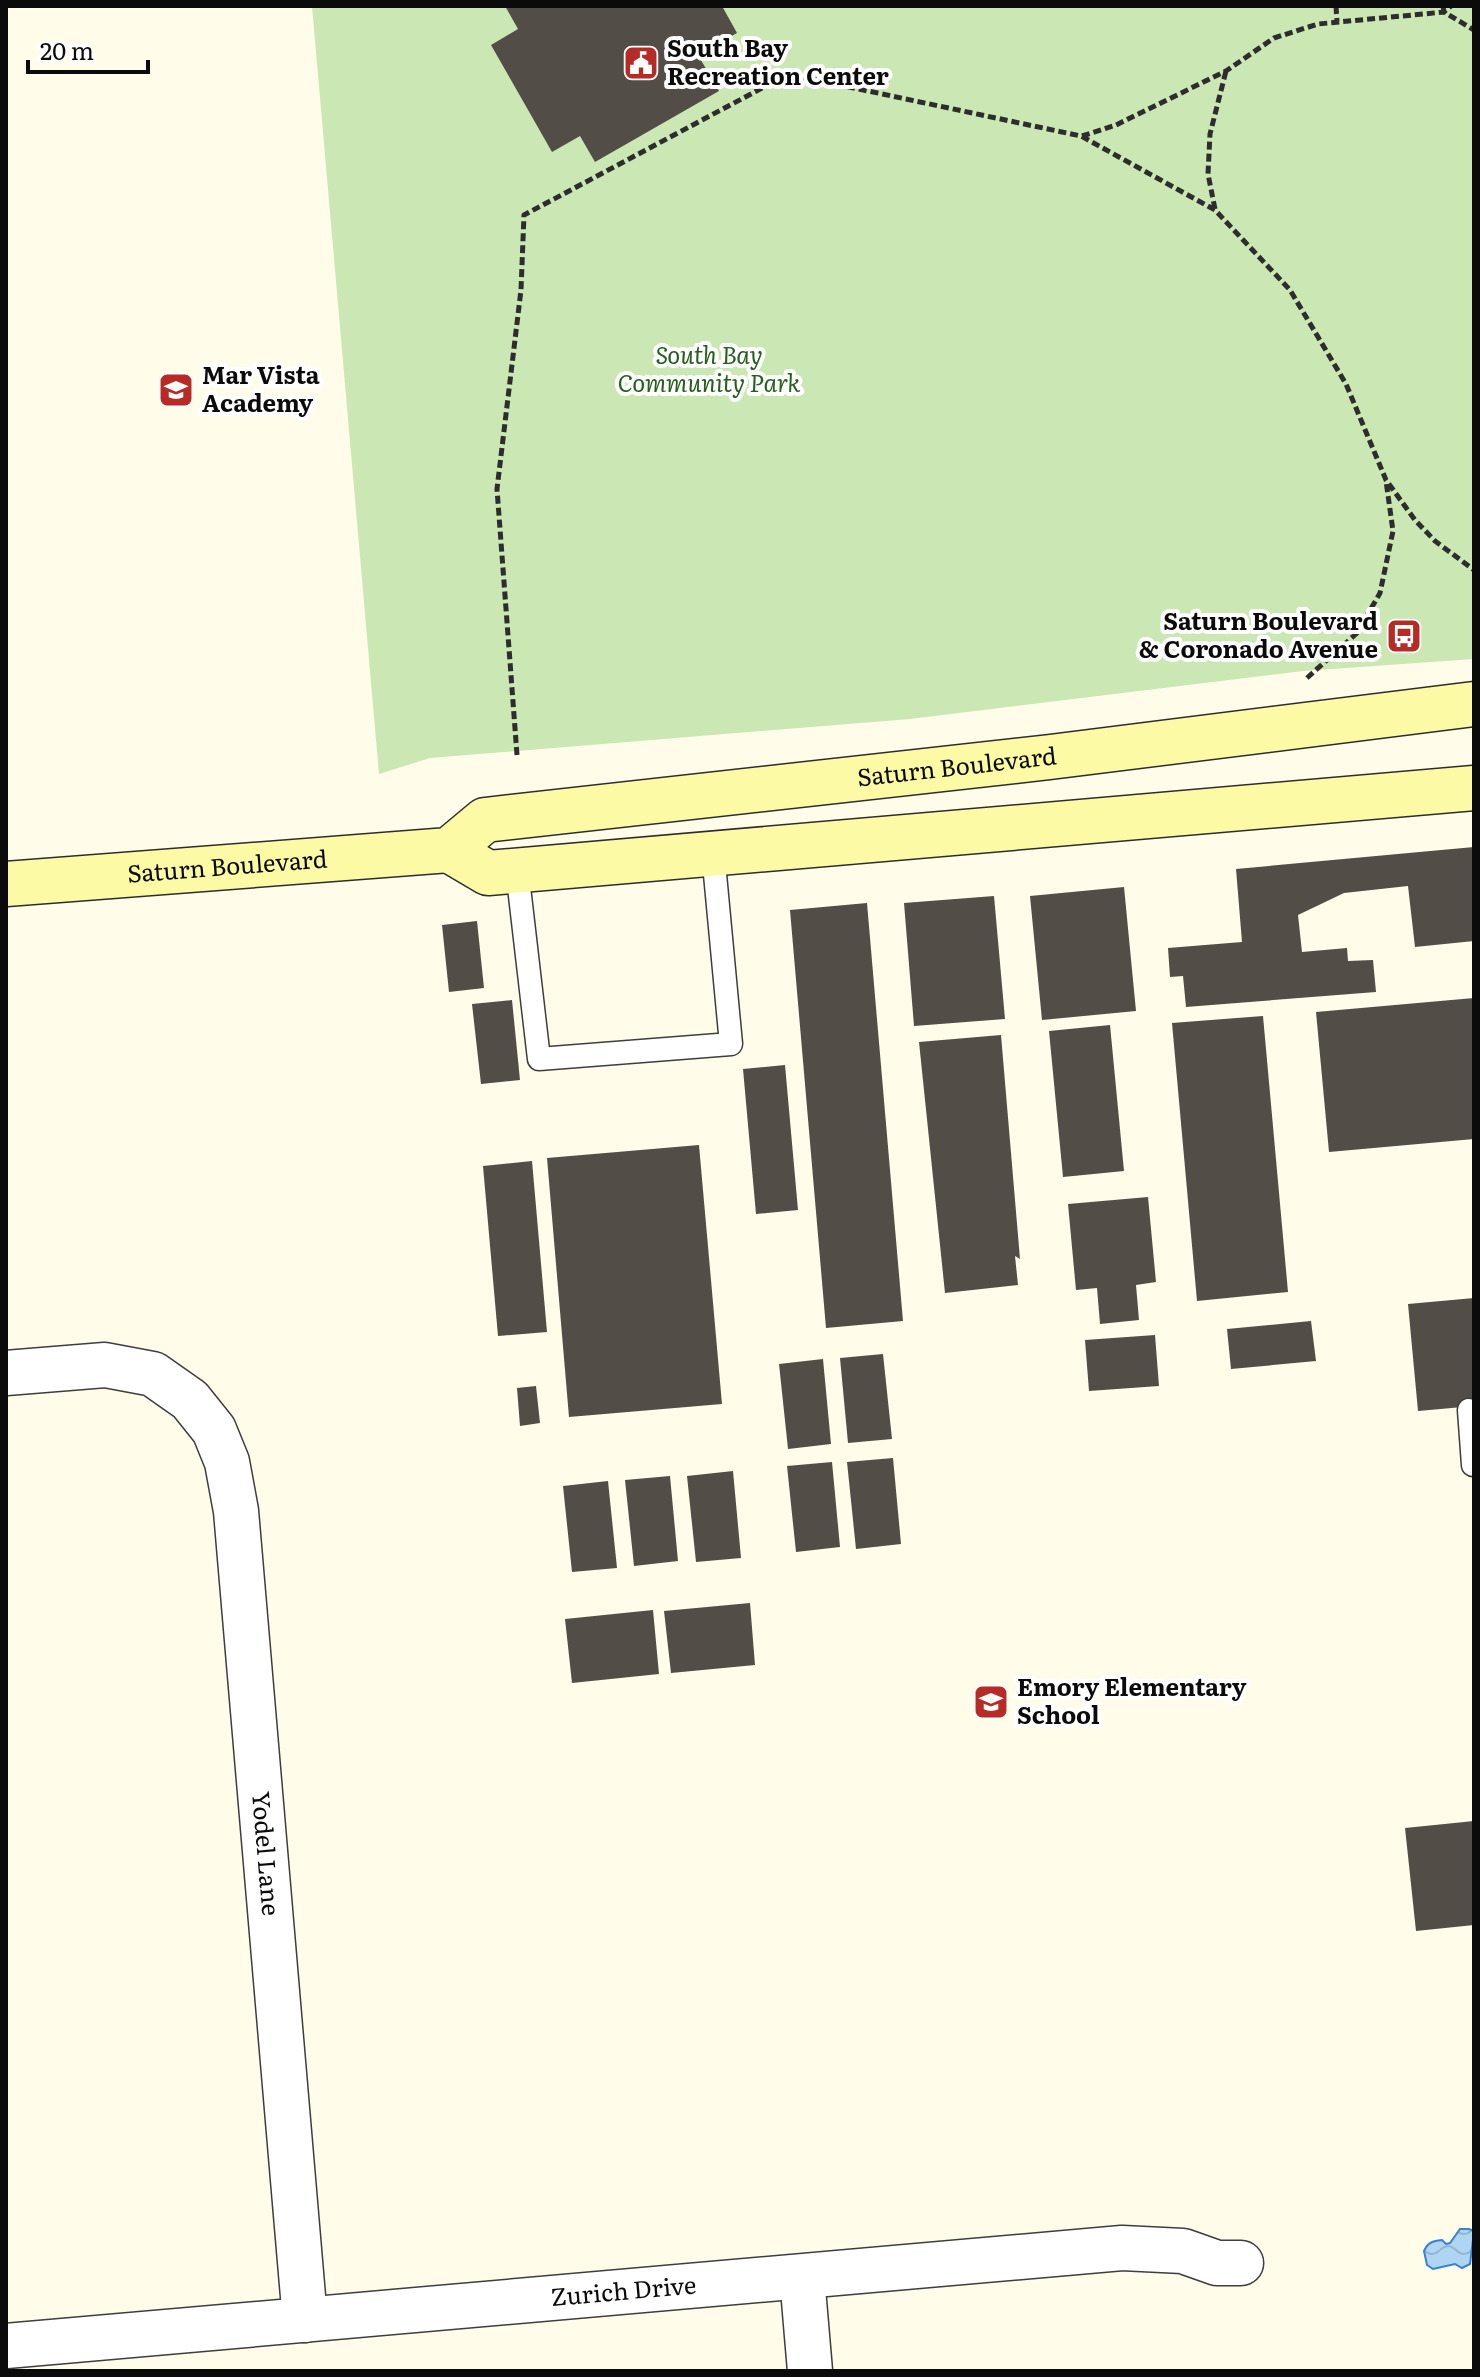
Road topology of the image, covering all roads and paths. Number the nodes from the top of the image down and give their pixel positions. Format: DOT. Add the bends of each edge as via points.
graph roads {
  1 [pos="1336,6"];
  2 [pos="1451,6"];
  3 [pos="1444,9"];
  4 [pos="1337,22"];
  5 [pos="1474,30"];
  6 [pos="1226,71"];
  7 [pos="1081,136"];
  8 [pos="1215,210"];
  9 [pos="1386,480"];
  10 [pos="1474,570"];
  11 [pos="1307,678"];
  12 [pos="1474,704"];
  13 [pos="517,755"];
  14 [pos="1474,788"];
  15 [pos="449,850"];
  16 [pos="713,853"];
  17 [pos="517,870"];
  18 [pos="6,884"];
  19 [pos="6,1373"];
  20 [pos="1469,1410"];
  21 [pos="1473,1465"];
  22 [pos="1241,2263"];
  23 [pos="802,2277"];
  24 [pos="305,2320"];
  25 [pos="6,2346"];
  26 [pos="810,2371"];
  1 -- 4 [label="path"];
  2 -- 3 [label="path"];
  3 -- 4 [label="path"];
  3 -- 5 [label="path"];
  4 -- 6 [label="path" via="1274,38"];
  6 -- 7 [label="path" via="1116,125"];
  6 -- 8 [label="path" via="1210,134 1208,174"];
  7 -- 8 [label="path"];
  7 -- 13 [label="path" via="816,80 779,79 524,215 521,290 497,489"];
  8 -- 9 [label="path" via="1290,290 1346,384"];
  9 -- 10 [label="path" via="1435,541"];
  9 -- 11 [label="path" via="1393,531 1380,593 1357,633"];
  12 -- 15 [label="street, Saturn Boulevard" via="485,820"];
  14 -- 16 [label="street"];
  15 -- 17 [label="street" via="488,873"];
  15 -- 18 [label="street, Saturn Boulevard"];
  16 -- 17 [label="street"];
  16 -- 17 [label="lane" via="731,1044 539,1059"];
  19 -- 24 [label="street, Yodel Lane" via="105,1365 153,1374 190,1400 214,1430 227,1462 236,1511"];
  20 -- 21 [label="lane"];
  22 -- 23 [label="street, Zurich Drive" via="1217,2263 1183,2251 1122,2248"];
  23 -- 24 [label="street, Zurich Drive"];
  23 -- 26 [label="street"];
  24 -- 25 [label="street, Zurich Drive"];
}
